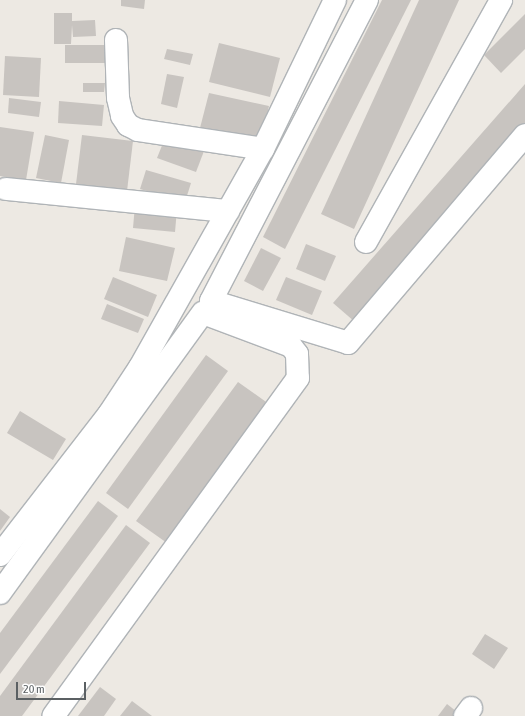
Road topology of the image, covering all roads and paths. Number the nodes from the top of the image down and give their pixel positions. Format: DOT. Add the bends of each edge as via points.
graph roads {
  1 [pos="335,0"];
  2 [pos="367,0"];
  3 [pos="501,0"];
  4 [pos="116,40"];
  5 [pos="525,135"];
  6 [pos="263,149"];
  7 [pos="6,189"];
  8 [pos="228,211"];
  9 [pos="366,242"];
  10 [pos="0,556"];
  11 [pos="0,593"];
  12 [pos="53,716"];
  1 -- 6 [label="street"];
  2 -- 5 [label="street" via="211,301 348,342"];
  3 -- 9 [label="street"];
  4 -- 6 [label="street" via="118,98 122,116 128,125 138,130"];
  6 -- 8 [label="street"];
  7 -- 8 [label="street"];
  8 -- 10 [label="street" via="169,319 113,408"];
  11 -- 12 [label="street" via="203,314 291,346 297,354 298,378"];
}
